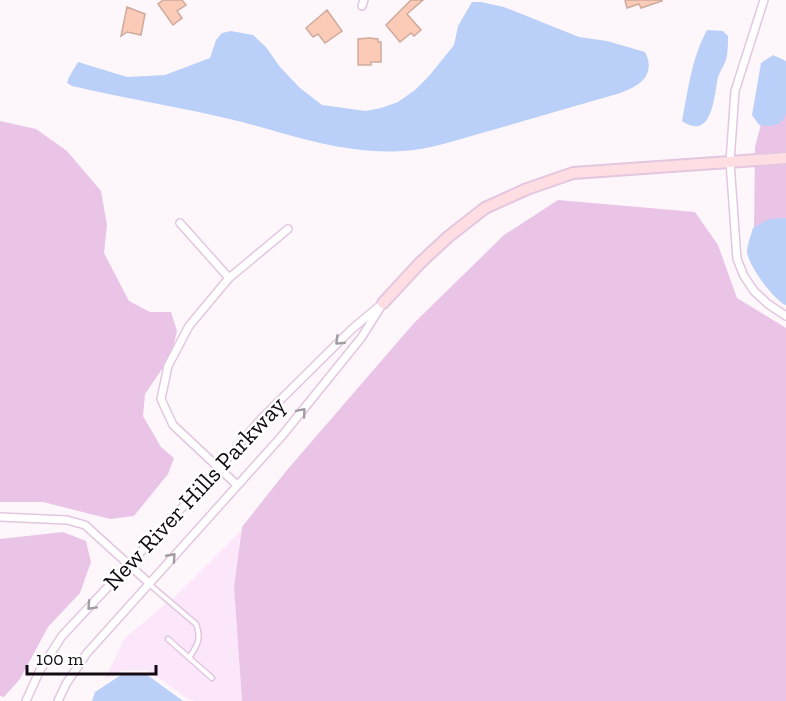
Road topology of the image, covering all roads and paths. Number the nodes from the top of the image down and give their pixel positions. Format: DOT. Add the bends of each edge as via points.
graph roads {
  1 [pos="765,0"];
  2 [pos="786,158"];
  3 [pos="730,162"];
  4 [pos="180,223"];
  5 [pos="288,229"];
  6 [pos="229,278"];
  7 [pos="383,303"];
  8 [pos="786,316"];
  9 [pos="219,468"];
  10 [pos="237,485"];
  11 [pos="0,517"];
  12 [pos="129,564"];
  13 [pos="149,584"];
  14 [pos="168,639"];
  15 [pos="189,658"];
  16 [pos="212,678"];
  17 [pos="26,701"];
  18 [pos="58,701"];
  1 -- 3 [label="street" via="735,91"];
  2 -- 3 [label="street, New River Hills Parkway"];
  3 -- 7 [label="street, New River Hills Parkway" via="573,173 527,189 485,208 448,237"];
  3 -- 8 [label="street" via="737,259 754,291"];
  4 -- 6 [label="street"];
  5 -- 6 [label="street"];
  6 -- 9 [label="street" via="189,326 168,366 161,399 173,425"];
  7 -- 9 [label="street, New River Hills Parkway, one-way" via="276,403"];
  10 -- 7 [label="street, New River Hills Parkway, one-way" via="362,338"];
  9 -- 10 [label="street"];
  9 -- 12 [label="street, New River Hills Parkway"];
  13 -- 10 [label="street, New River Hills Parkway, one-way"];
  11 -- 12 [label="street" via="67,520 85,525"];
  12 -- 13 [label="street"];
  12 -- 17 [label="street, New River Hills Parkway, one-way" via="62,636"];
  13 -- 15 [label="lane" via="196,624 198,644"];
  13 -- 18 [label="street, New River Hills Parkway" via="87,653"];
  14 -- 15 [label="lane"];
  15 -- 16 [label="lane"];
}
